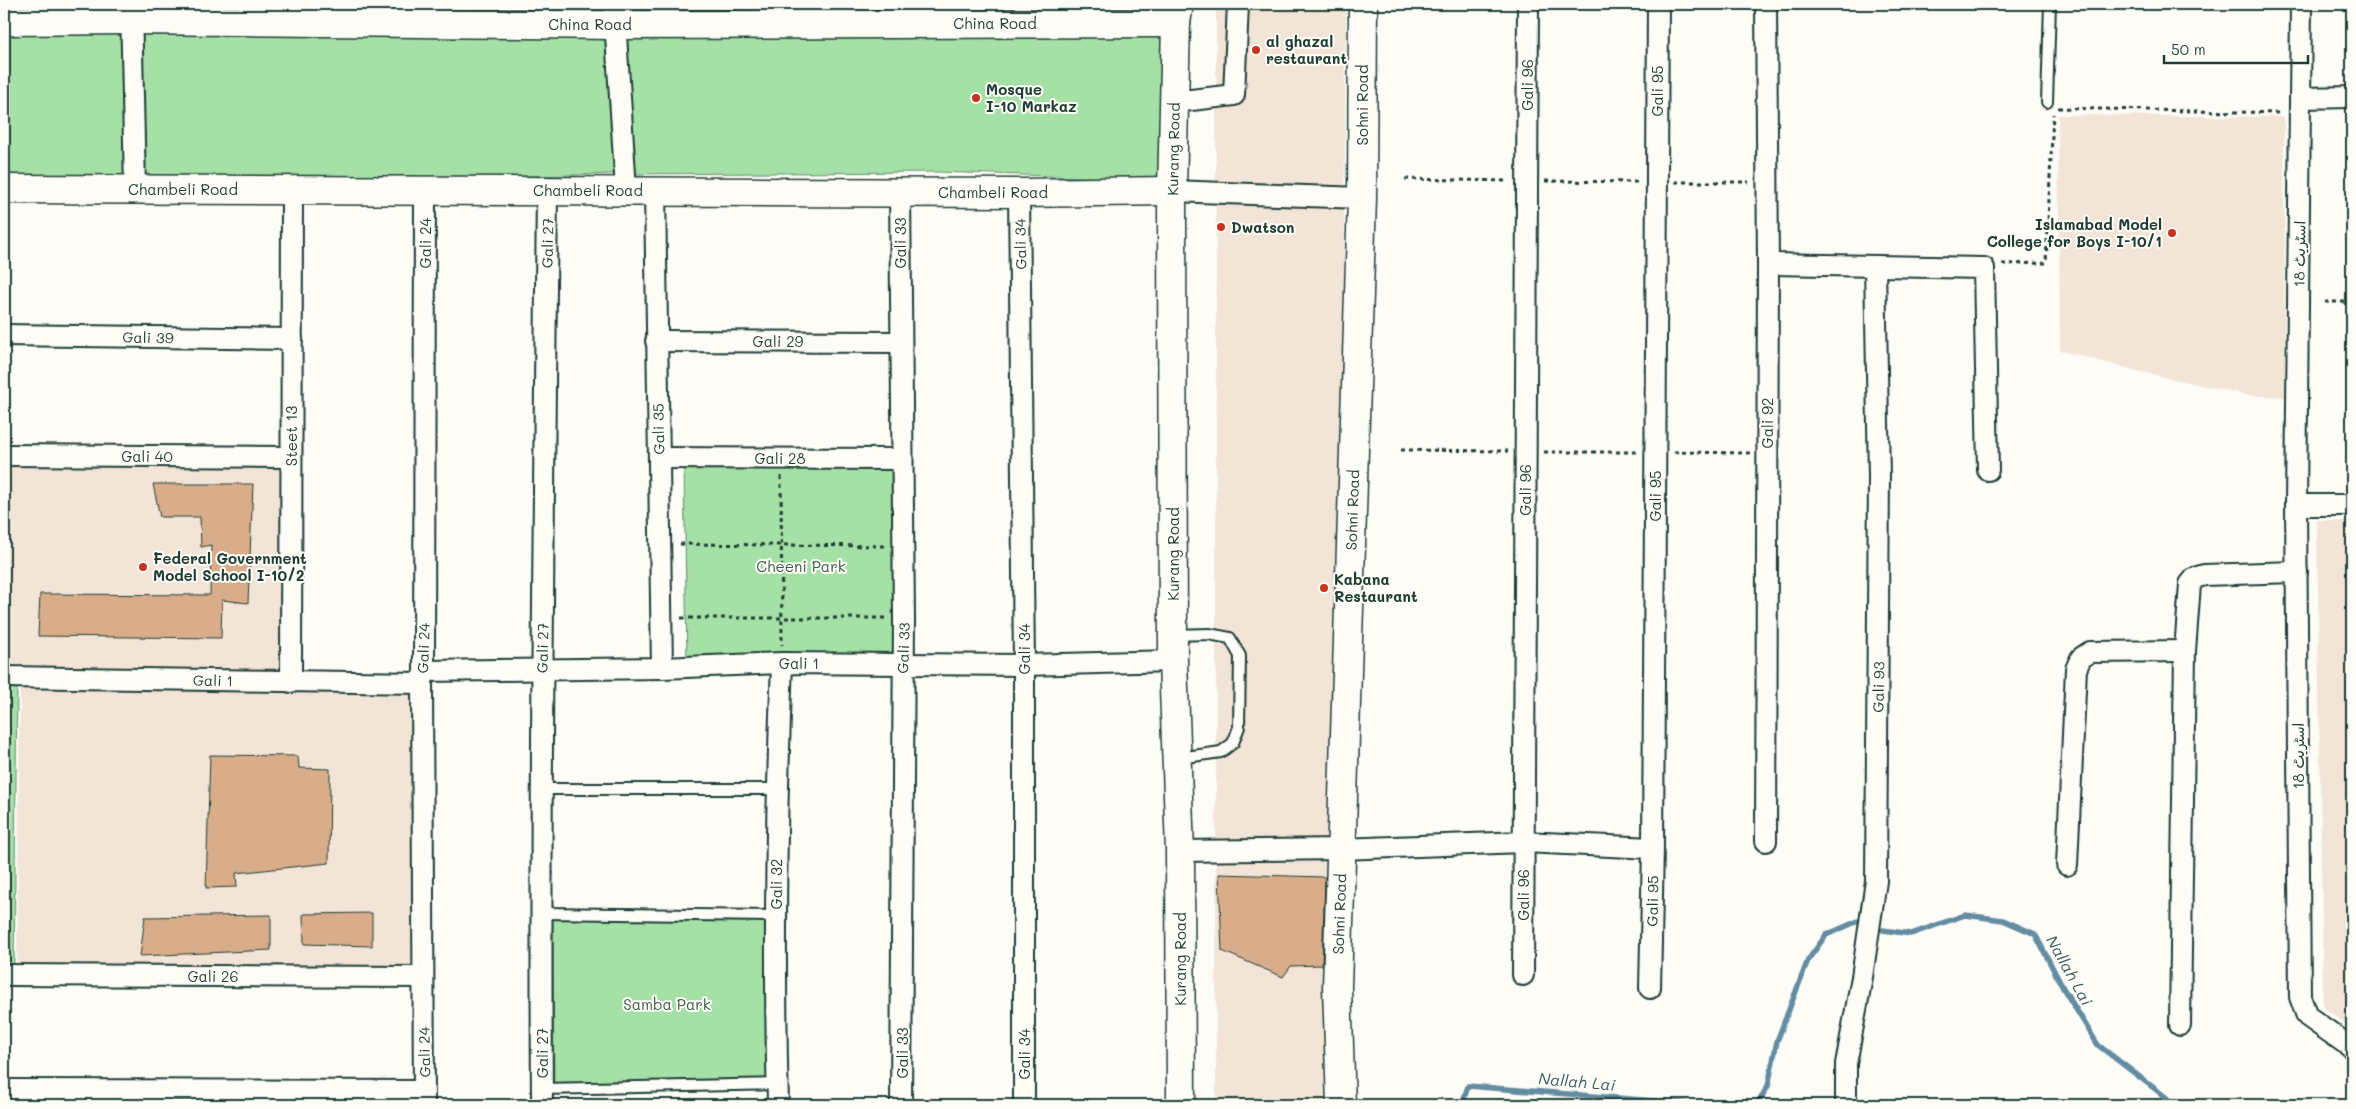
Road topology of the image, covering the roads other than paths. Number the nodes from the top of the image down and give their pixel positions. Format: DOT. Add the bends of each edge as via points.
graph roads {
  1 [pos="1238,4"];
  2 [pos="1363,4"];
  3 [pos="1528,4"];
  4 [pos="1658,4"];
  5 [pos="1766,4"];
  6 [pos="2050,4"];
  7 [pos="2301,4"];
  8 [pos="130,12"];
  9 [pos="1178,13"];
  10 [pos="614,14"];
  11 [pos="4,21"];
  12 [pos="2352,97"];
  13 [pos="2301,98"];
  14 [pos="1174,102"];
  15 [pos="2047,102"];
  16 [pos="4,189"];
  17 [pos="135,189"];
  18 [pos="292,190"];
  19 [pos="425,190"];
  20 [pos="547,190"];
  21 [pos="626,190"];
  22 [pos="655,190"];
  23 [pos="900,191"];
  24 [pos="1172,191"];
  25 [pos="1019,193"];
  26 [pos="1362,198"];
  27 [pos="1768,264"];
  28 [pos="1875,266"];
  29 [pos="4,336"];
  30 [pos="292,339"];
  31 [pos="656,341"];
  32 [pos="900,342"];
  33 [pos="4,455"];
  34 [pos="290,457"];
  35 [pos="658,458"];
  36 [pos="902,459"];
  37 [pos="1988,470"];
  38 [pos="2296,505"];
  39 [pos="2352,505"];
  40 [pos="2297,572"];
  41 [pos="1173,648"];
  42 [pos="2185,652"];
  43 [pos="782,663"];
  44 [pos="902,664"];
  45 [pos="1024,665"];
  46 [pos="662,668"];
  47 [pos="542,670"];
  48 [pos="4,677"];
  49 [pos="423,677"];
  50 [pos="291,682"];
  51 [pos="1176,758"];
  52 [pos="540,789"];
  53 [pos="777,789"];
  54 [pos="1766,841"];
  55 [pos="1524,842"];
  56 [pos="1653,848"];
  57 [pos="1341,849"];
  58 [pos="1180,852"];
  59 [pos="2067,865"];
  60 [pos="543,913"];
  61 [pos="776,916"];
  62 [pos="4,975"];
  63 [pos="1523,976"];
  64 [pos="423,977"];
  65 [pos="1650,988"];
  66 [pos="2180,1026"];
  67 [pos="2352,1048"];
  68 [pos="778,1084"];
  69 [pos="4,1090"];
  70 [pos="542,1097"];
  71 [pos="424,1098"];
  72 [pos="778,1105"];
  73 [pos="902,1105"];
  74 [pos="1024,1105"];
  75 [pos="1182,1105"];
  76 [pos="1341,1105"];
  77 [pos="1846,1105"];
  1 -- 14 [label="street" via="1234,96"];
  2 -- 26 [label="street, Sohni Road"];
  3 -- 55 [label="street, Gali 96"];
  4 -- 56 [label="street, Gali 95"];
  5 -- 27 [label="street, Gali 92"];
  6 -- 15 [label="lane"];
  7 -- 13 [label="street, اسٹریٹ 18"];
  8 -- 10 [label="street, China Road"];
  8 -- 11 [label="street, China Road"];
  8 -- 17 [label="street"];
  9 -- 10 [label="street, China Road"];
  9 -- 14 [label="street, Kurang Road"];
  10 -- 21 [label="street"];
  12 -- 13 [label="street"];
  13 -- 38 [label="street, اسٹریٹ 18"];
  14 -- 24 [label="street, Kurang Road"];
  16 -- 17 [label="street, Chambeli Road"];
  17 -- 18 [label="street, Chambeli Road"];
  18 -- 19 [label="street, Chambeli Road"];
  18 -- 30 [label="street, Steet 13"];
  19 -- 20 [label="street, Chambeli Road"];
  19 -- 49 [label="street, Gali 24"];
  20 -- 21 [label="street, Chambeli Road"];
  20 -- 47 [label="street, Gali 27"];
  21 -- 22 [label="street, Chambeli Road"];
  22 -- 23 [label="street, Chambeli Road"];
  22 -- 31 [label="street, Gali 35"];
  23 -- 25 [label="street, Chambeli Road"];
  23 -- 32 [label="street, Gali 33"];
  24 -- 25 [label="street, Chambeli Road"];
  24 -- 26 [label="street"];
  24 -- 41 [label="street, Kurang Road"];
  25 -- 45 [label="street, Gali 34"];
  26 -- 57 [label="street, Sohni Road"];
  27 -- 28 [label="street"];
  27 -- 54 [label="street, Gali 92"];
  28 -- 37 [label="street" via="1984,268"];
  28 -- 77 [label="street, Gali 93" via="1880,477 1876,881 1846,1064"];
  29 -- 30 [label="street, Gali 39"];
  30 -- 34 [label="street, Steet 13"];
  31 -- 32 [label="street, Gali 29"];
  31 -- 35 [label="street, Gali 35"];
  32 -- 36 [label="street, Gali 33"];
  33 -- 34 [label="street, Gali 40"];
  34 -- 50 [label="street, Steet 13"];
  35 -- 36 [label="street, Gali 28"];
  35 -- 46 [label="street, Gali 35"];
  36 -- 44 [label="street, Gali 33"];
  38 -- 39 [label="street"];
  38 -- 40 [label="street, اسٹریٹ 18"];
  40 -- 42 [label="street" via="2204,574 2195,578 2188,593"];
  40 -- 67 [label="street, اسٹریٹ 18" via="2302,1008 2307,1016"];
  41 -- 45 [label="street, Gali 1"];
  41 -- 51 [label="street, Kurang Road"];
  41 -- 51 [label="lane" via="1209,634 1230,638 1240,656 1239,727 1234,743 1221,752"];
  42 -- 59 [label="street" via="2090,652 2081,658 2073,687"];
  42 -- 66 [label="street"];
  43 -- 44 [label="street, Gali 1"];
  43 -- 46 [label="street, Gali 1"];
  43 -- 53 [label="street, Gali 32"];
  44 -- 45 [label="street, Gali 1"];
  44 -- 73 [label="street, Gali 33"];
  45 -- 74 [label="street, Gali 34"];
  46 -- 47 [label="street, Gali 1"];
  47 -- 49 [label="street, Gali 1"];
  47 -- 52 [label="street, Gali 27"];
  48 -- 50 [label="street, Gali 1"];
  49 -- 50 [label="street, Gali 1"];
  49 -- 64 [label="street, Gali 24"];
  51 -- 58 [label="street, Kurang Road"];
  52 -- 53 [label="lane"];
  52 -- 60 [label="street, Gali 27"];
  53 -- 61 [label="street, Gali 32"];
  55 -- 56 [label="street"];
  55 -- 57 [label="street"];
  55 -- 63 [label="street, Gali 96"];
  56 -- 65 [label="street, Gali 95"];
  57 -- 58 [label="street"];
  57 -- 76 [label="street, Sohni Road" via="1337,987"];
  58 -- 75 [label="street, Kurang Road"];
  60 -- 61 [label="lane"];
  60 -- 70 [label="street, Gali 27"];
  61 -- 68 [label="street, Gali 32"];
  62 -- 64 [label="street, Gali 26"];
  64 -- 71 [label="street, Gali 24"];
  68 -- 70 [label="lane"];
  68 -- 72 [label="street, Gali 32"];
  69 -- 71 [label="street"];
}
